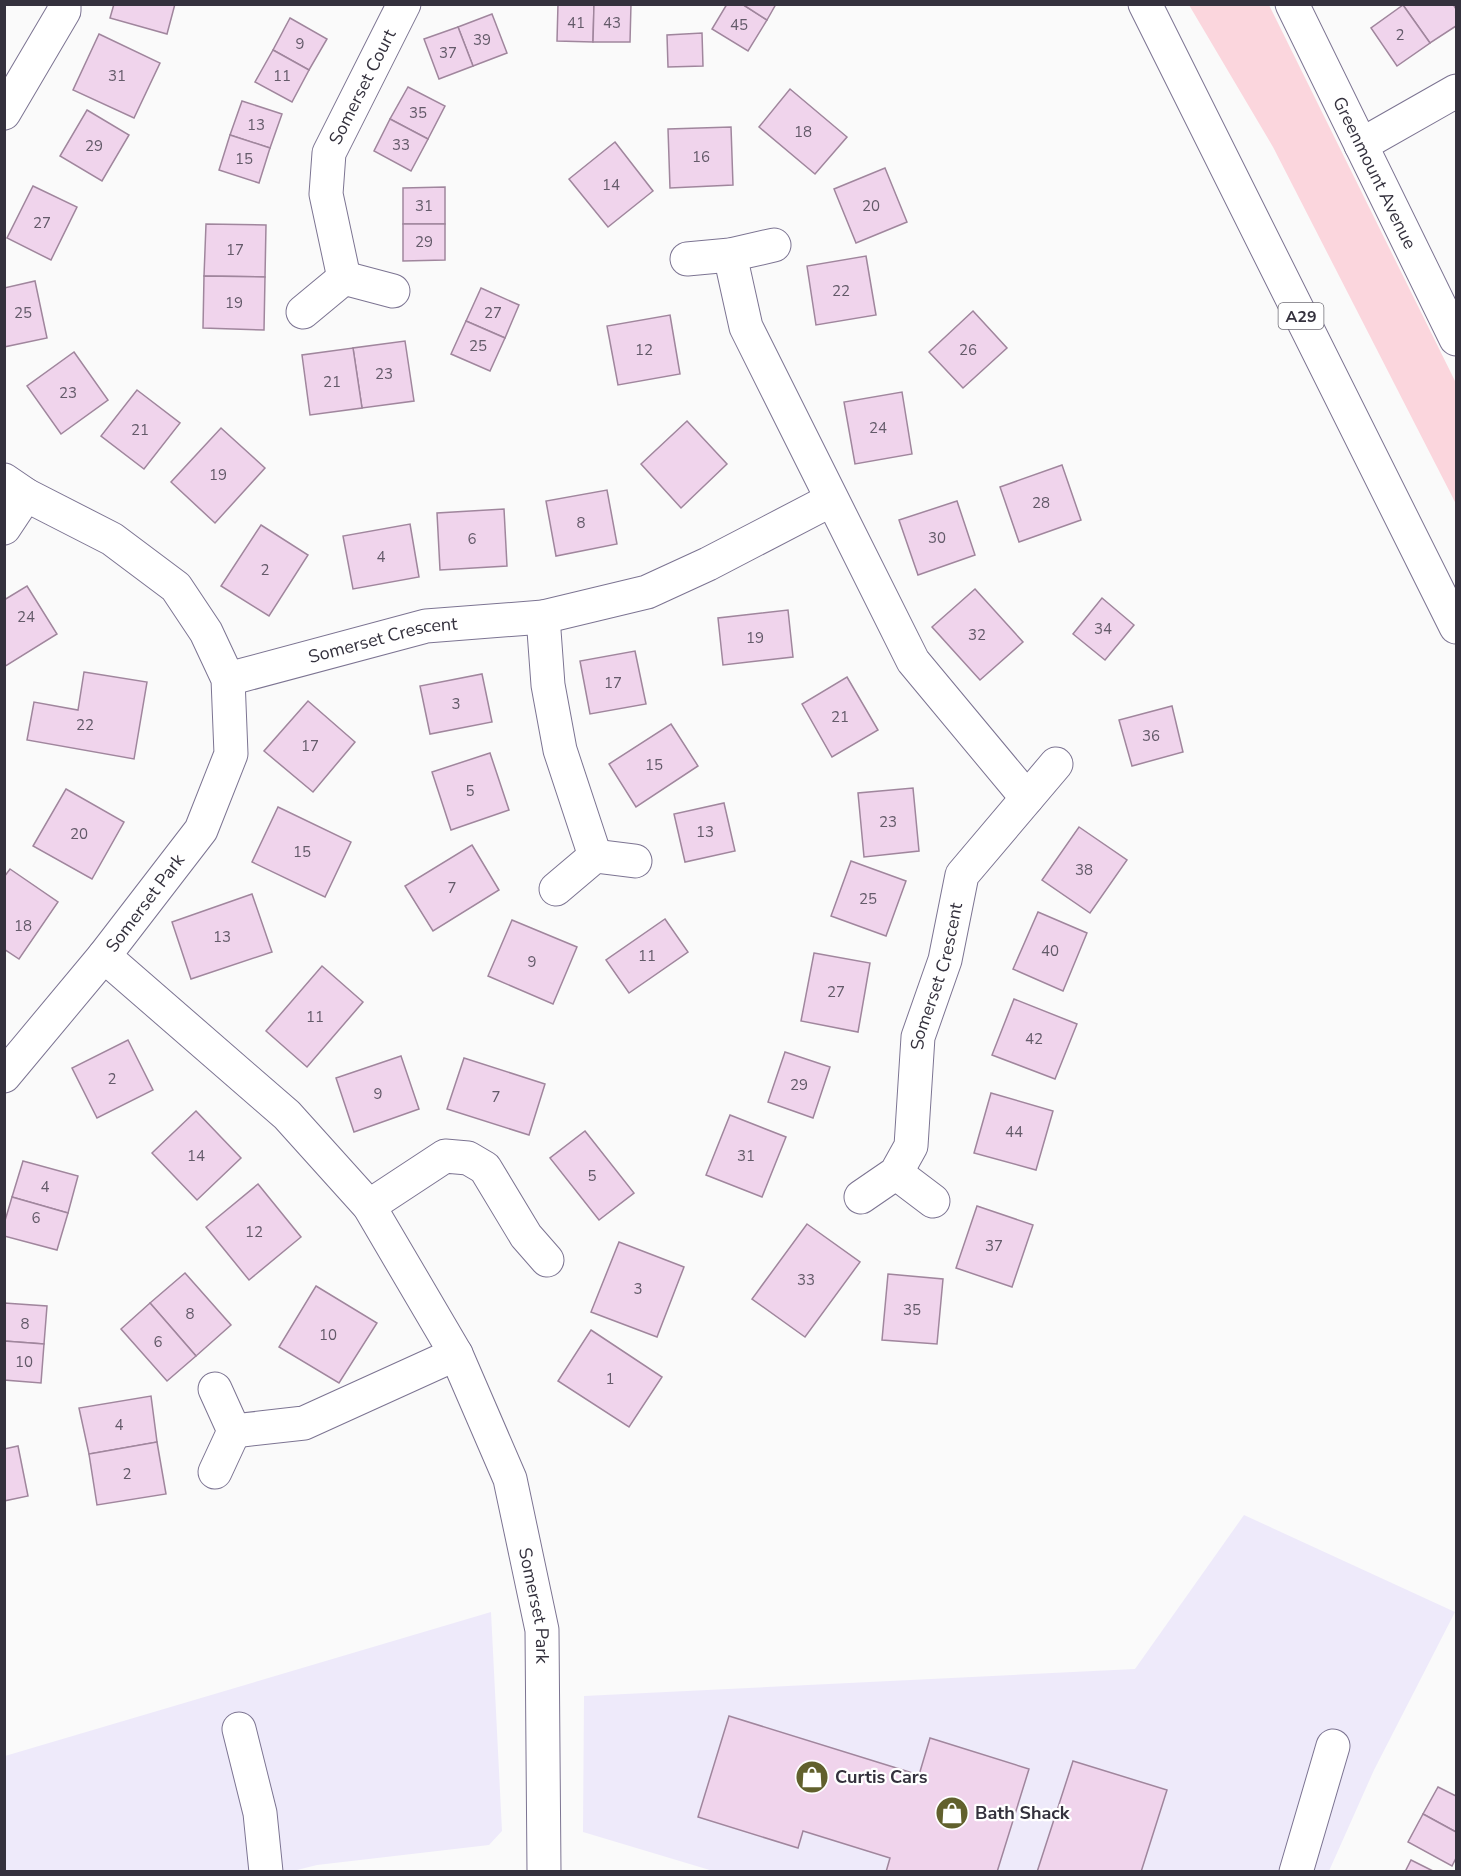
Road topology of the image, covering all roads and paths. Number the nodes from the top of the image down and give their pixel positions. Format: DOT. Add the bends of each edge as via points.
graph roads {
  1 [pos="64,4"];
  2 [pos="404,4"];
  3 [pos="1145,4"];
  4 [pos="1292,4"];
  5 [pos="1456,91"];
  6 [pos="4,113"];
  7 [pos="1361,145"];
  8 [pos="774,245"];
  9 [pos="730,255"];
  10 [pos="687,259"];
  11 [pos="344,278"];
  12 [pos="393,291"];
  13 [pos="303,312"];
  14 [pos="1456,339"];
  15 [pos="15,488"];
  16 [pos="831,500"];
  17 [pos="4,528"];
  18 [pos="543,617"];
  19 [pos="1456,627"];
  20 [pos="228,679"];
  21 [pos="1056,764"];
  22 [pos="1027,798"];
  23 [pos="595,856"];
  24 [pos="635,861"];
  25 [pos="556,889"];
  26 [pos="104,956"];
  27 [pos="4,1076"];
  28 [pos="896,1173"];
  29 [pos="861,1197"];
  30 [pos="933,1201"];
  31 [pos="369,1206"];
  32 [pos="547,1260"];
  33 [pos="456,1354"];
  34 [pos="214,1389"];
  35 [pos="234,1431"];
  36 [pos="215,1472"];
  37 [pos="239,1729"];
  38 [pos="1333,1746"];
  39 [pos="266,1872"];
  40 [pos="544,1872"];
  41 [pos="1296,1872"];
  1 -- 6 [label="main road" via="64,11"];
  2 -- 11 [label="main road, Somerset Court" via="329,153 326,194"];
  3 -- 19 [label="main road, A29"];
  4 -- 7 [label="main road, Greenmount Avenue"];
  5 -- 7 [label="main road"];
  7 -- 14 [label="main road, Greenmount Avenue"];
  8 -- 9 [label="main road"];
  9 -- 10 [label="main road"];
  9 -- 16 [label="main road" via="746,327"];
  11 -- 12 [label="main road"];
  11 -- 13 [label="main road"];
  15 -- 17 [label="main road, Somerset Park"];
  15 -- 20 [label="main road, Somerset Park" via="112,539 176,586 206,632"];
  16 -- 18 [label="main road, Somerset Crescent" via="647,592"];
  16 -- 22 [label="main road" via="912,661"];
  18 -- 20 [label="main road, Somerset Crescent" via="426,626"];
  18 -- 23 [label="main road" via="548,685 560,750"];
  20 -- 26 [label="main road, Somerset Park" via="231,754 201,830"];
  21 -- 22 [label="main road, Somerset Crescent"];
  22 -- 28 [label="main road, Somerset Crescent" via="962,875 945,960 918,1037 911,1146"];
  23 -- 24 [label="main road"];
  23 -- 25 [label="main road"];
  26 -- 27 [label="main road"];
  26 -- 31 [label="main road, Somerset Park" via="287,1115"];
  28 -- 29 [label="main road, Somerset Crescent"];
  28 -- 30 [label="main road"];
  31 -- 32 [label="main road" via="445,1156 468,1158 485,1168 526,1236"];
  31 -- 33 [label="main road, Somerset Park"];
  33 -- 35 [label="main road" via="303,1422"];
  33 -- 40 [label="main road, Somerset Park" via="510,1479 542,1630"];
  34 -- 35 [label="main road"];
  35 -- 36 [label="main road"];
  37 -- 39 [label="main road" via="260,1814"];
  38 -- 41 [label="main road"];
}
